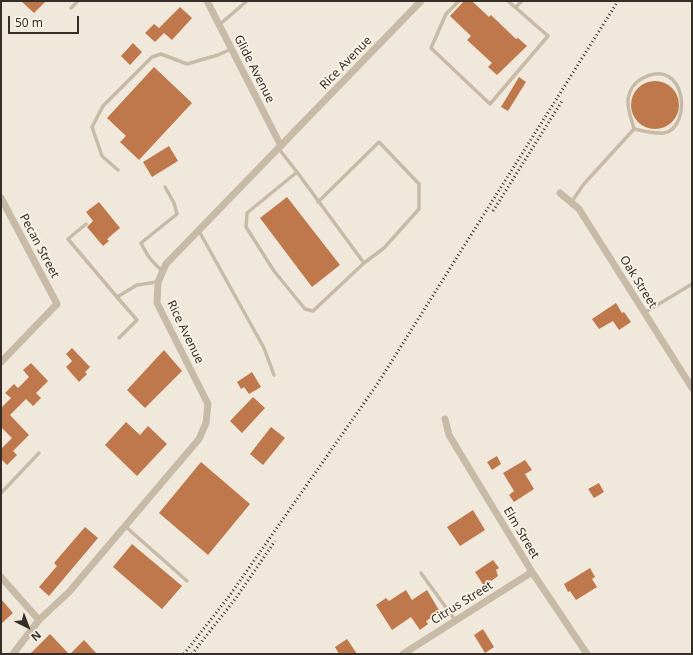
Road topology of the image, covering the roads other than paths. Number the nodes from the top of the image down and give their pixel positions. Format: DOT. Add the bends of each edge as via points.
graph roads {
  1 [pos="78,1"];
  2 [pos="207,1"];
  3 [pos="247,1"];
  4 [pos="421,1"];
  5 [pos="459,1"];
  6 [pos="508,1"];
  7 [pos="522,1"];
  8 [pos="516,7"];
  9 [pos="71,8"];
  10 [pos="219,25"];
  11 [pos="231,49"];
  12 [pos="684,90"];
  13 [pos="685,118"];
  14 [pos="634,129"];
  15 [pos="280,148"];
  16 [pos="118,170"];
  17 [pos="297,172"];
  18 [pos="166,187"];
  19 [pos="560,193"];
  20 [pos="1,198"];
  21 [pos="318,202"];
  22 [pos="571,203"];
  23 [pos="86,224"];
  24 [pos="199,230"];
  25 [pos="364,263"];
  26 [pos="163,271"];
  27 [pos="158,282"];
  28 [pos="692,284"];
  29 [pos="117,297"];
  30 [pos="644,313"];
  31 [pos="119,338"];
  32 [pos="1,362"];
  33 [pos="274,375"];
  34 [pos="692,388"];
  35 [pos="446,419"];
  36 [pos="39,454"];
  37 [pos="1,494"];
  38 [pos="125,526"];
  39 [pos="421,572"];
  40 [pos="532,572"];
  41 [pos="1,577"];
  42 [pos="187,581"];
  43 [pos="39,620"];
  44 [pos="455,620"];
  45 [pos="13,654"];
  46 [pos="403,654"];
  47 [pos="587,654"];
  1 -- 9 [label="lane"];
  2 -- 10 [label="street, Glide Avenue"];
  3 -- 10 [label="lane"];
  4 -- 15 [label="street, Rice Avenue"];
  5 -- 8 [label="lane" via="446,14 431,48 490,104 548,36"];
  6 -- 8 [label="lane"];
  7 -- 8 [label="lane"];
  10 -- 11 [label="street, Glide Avenue"];
  11 -- 15 [label="street, Glide Avenue"];
  11 -- 16 [label="lane" via="187,64 161,54 152,57 103,106 92,127 102,156"];
  12 -- 14 [label="lane" via="677,81 662,74 649,75 637,82 632,87 628,99"];
  13 -- 14 [label="lane" via="674,130 663,133"];
  14 -- 22 [label="lane" via="583,185"];
  15 -- 17 [label="lane"];
  15 -- 24 [label="street, Rice Avenue"];
  17 -- 21 [label="lane"];
  17 -- 25 [label="lane" via="247,213 246,227 274,271 305,309 313,311"];
  18 -- 26 [label="lane" via="177,214 141,243 147,256"];
  19 -- 22 [label="street, Oak Street"];
  20 -- 32 [label="street, Pecan Street" via="57,304"];
  21 -- 25 [label="lane"];
  21 -- 25 [label="lane" via="380,142 419,184 419,208 384,248"];
  22 -- 30 [label="street, Oak Street" via="579,209"];
  23 -- 29 [label="lane" via="68,240"];
  24 -- 26 [label="street, Rice Avenue" via="166,264"];
  24 -- 33 [label="lane" via="264,348"];
  26 -- 27 [label="street, Rice Avenue"];
  27 -- 29 [label="lane" via="137,285"];
  27 -- 38 [label="street, Rice Avenue" via="157,303 208,404 206,423 199,439"];
  28 -- 30 [label="lane"];
  29 -- 31 [label="lane" via="137,320"];
  30 -- 34 [label="street, Oak Street"];
  35 -- 40 [label="street, Elm Street" via="449,435"];
  36 -- 37 [label="lane"];
  38 -- 42 [label="lane"];
  38 -- 43 [label="street, Rice Avenue" via="69,592"];
  39 -- 44 [label="lane"];
  40 -- 44 [label="street, Citrus Street"];
  40 -- 47 [label="street, Elm Street"];
  41 -- 43 [label="street"];
  43 -- 45 [label="street, Rice Avenue"];
  44 -- 46 [label="street, Citrus Street"];
}
